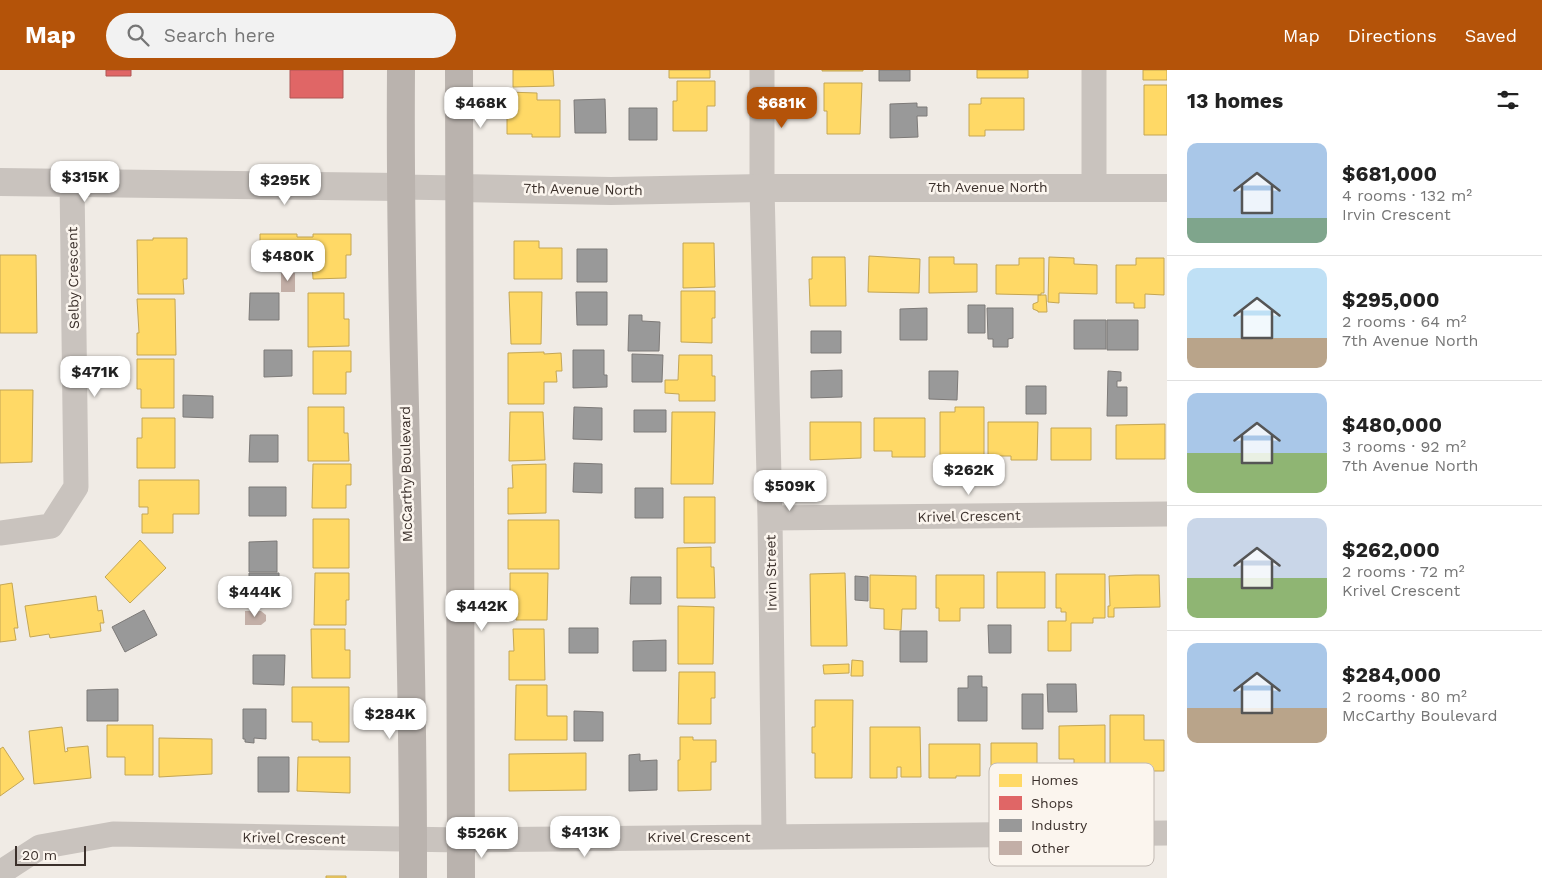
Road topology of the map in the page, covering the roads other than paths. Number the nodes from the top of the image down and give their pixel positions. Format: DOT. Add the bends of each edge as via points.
graph roads {
  1 [pos="400,70"];
  2 [pos="459,70"];
  3 [pos="762,70"];
  4 [pos="1094,70"];
  5 [pos="0,182"];
  6 [pos="72,182"];
  7 [pos="400,187"];
  8 [pos="1094,187"];
  9 [pos="460,188"];
  10 [pos="762,188"];
  11 [pos="1167,188"];
  12 [pos="1167,514"];
  13 [pos="770,518"];
  14 [pos="0,533"];
  15 [pos="1154,833"];
  16 [pos="1167,833"];
  17 [pos="989,835"];
  18 [pos="774,837"];
  19 [pos="413,840"];
  20 [pos="461,840"];
  21 [pos="0,873"];
  22 [pos="413,878"];
  23 [pos="461,878"];
  1 -- 7 [label="main road, McCarthy Boulevard"];
  2 -- 9 [label="main road"];
  3 -- 10 [label="street, Irvin Street"];
  4 -- 8 [label="street"];
  5 -- 6 [label="street, 7th Avenue North"];
  6 -- 7 [label="street, 7th Avenue North"];
  6 -- 14 [label="street, Selby Crescent" via="76,487 51,526"];
  7 -- 9 [label="street, 7th Avenue North"];
  7 -- 19 [label="main road, McCarthy Boulevard"];
  8 -- 10 [label="street, 7th Avenue North"];
  8 -- 11 [label="street, 7th Avenue North"];
  9 -- 10 [label="street, 7th Avenue North" via="610,191"];
  9 -- 20 [label="main road"];
  10 -- 13 [label="street, Irvin Street"];
  12 -- 13 [label="street, Krivel Crescent"];
  13 -- 18 [label="street, Irvin Street"];
  15 -- 16 [label="street, Krivel Crescent"];
  17 -- 18 [label="street, Krivel Crescent"];
  18 -- 20 [label="street, Krivel Crescent"];
  19 -- 20 [label="street, Krivel Crescent"];
  19 -- 21 [label="street, Krivel Crescent" via="112,834 40,847"];
  19 -- 22 [label="main road, McCarthy Boulevard"];
  20 -- 23 [label="main road"];
}
